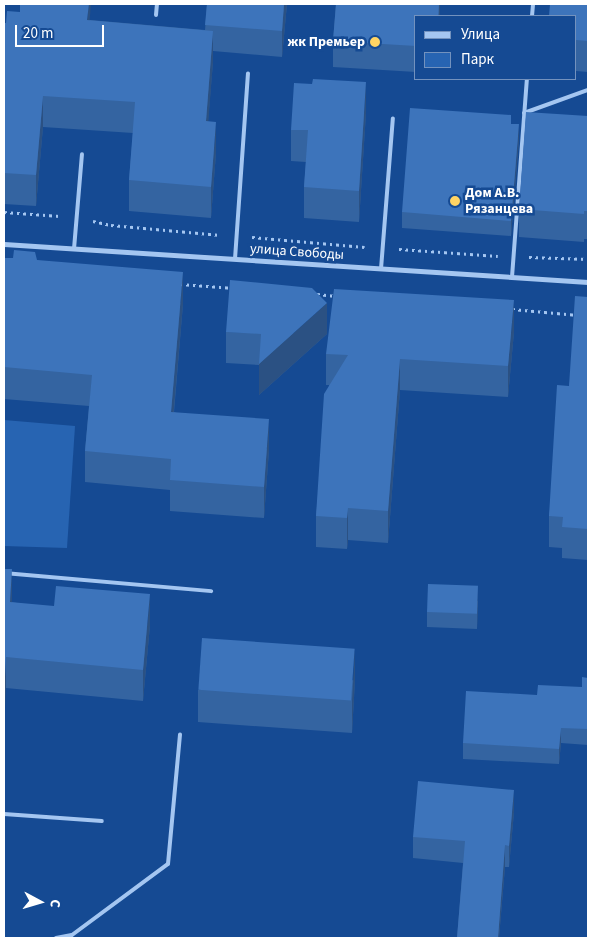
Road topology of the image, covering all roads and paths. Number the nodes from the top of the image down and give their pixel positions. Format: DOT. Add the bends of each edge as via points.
graph roads {
  1 [pos="157,4"];
  2 [pos="156,15"];
  3 [pos="248,73"];
  4 [pos="527,80"];
  5 [pos="588,90"];
  6 [pos="524,113"];
  7 [pos="393,118"];
  8 [pos="82,154"];
  9 [pos="4,212"];
  10 [pos="77,218"];
  11 [pos="236,236"];
  12 [pos="4,244"];
  13 [pos="383,248"];
  14 [pos="74,249"];
  15 [pos="513,257"];
  16 [pos="235,259"];
  17 [pos="588,259"];
  18 [pos="381,269"];
  19 [pos="512,277"];
  20 [pos="588,282"];
  21 [pos="172,284"];
  22 [pos="238,289"];
  23 [pos="315,294"];
  24 [pos="344,296"];
  25 [pos="510,309"];
  26 [pos="588,315"];
  27 [pos="4,573"];
  28 [pos="211,591"];
  29 [pos="180,735"];
  30 [pos="4,814"];
  31 [pos="102,821"];
  32 [pos="56,938"];
  1 -- 2 [label="lane"];
  3 -- 11 [label="lane"];
  4 -- 6 [label="lane"];
  5 -- 6 [label="lane"];
  6 -- 15 [label="lane"];
  7 -- 13 [label="lane"];
  8 -- 10 [label="lane"];
  9 -- 10 [label="path"];
  10 -- 11 [label="path" via="111,225"];
  10 -- 14 [label="lane"];
  11 -- 13 [label="path"];
  11 -- 16 [label="lane"];
  12 -- 14 [label="street, улица Свободы"];
  13 -- 15 [label="path"];
  13 -- 18 [label="lane"];
  14 -- 16 [label="street, улица Свободы"];
  15 -- 17 [label="path"];
  15 -- 19 [label="lane"];
  16 -- 18 [label="street, улица Свободы"];
  18 -- 19 [label="street, улица Свободы"];
  19 -- 20 [label="street, улица Свободы"];
  21 -- 22 [label="path"];
  23 -- 24 [label="path"];
  25 -- 26 [label="path"];
  27 -- 28 [label="lane"];
  29 -- 32 [label="lane" via="168,864 72,935"];
  30 -- 31 [label="lane"];
}
